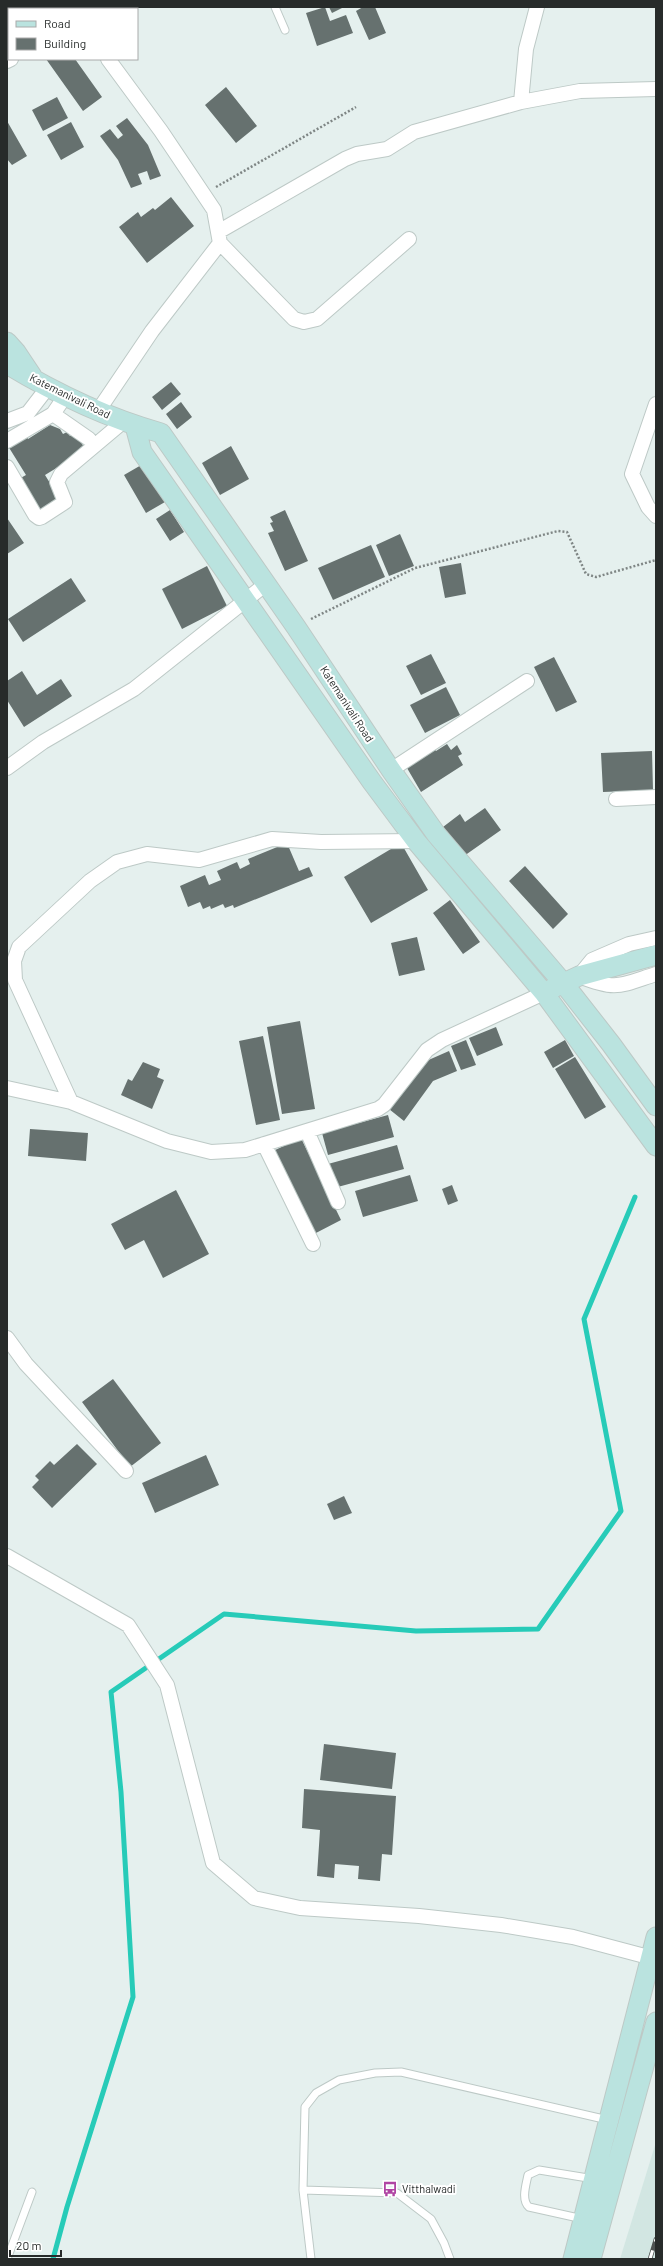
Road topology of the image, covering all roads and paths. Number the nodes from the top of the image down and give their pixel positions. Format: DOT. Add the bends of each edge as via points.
graph roads {
  1 [pos="274,7"];
  2 [pos="538,7"];
  3 [pos="286,30"];
  4 [pos="109,60"];
  5 [pos="656,89"];
  6 [pos="521,102"];
  7 [pos="356,107"];
  8 [pos="203,194"];
  9 [pos="219,238"];
  10 [pos="409,239"];
  11 [pos="7,342"];
  12 [pos="7,364"];
  13 [pos="7,380"];
  14 [pos="42,384"];
  15 [pos="66,396"];
  16 [pos="656,404"];
  17 [pos="98,411"];
  18 [pos="53,414"];
  19 [pos="10,420"];
  20 [pos="130,423"];
  21 [pos="20,434"];
  22 [pos="89,439"];
  23 [pos="7,441"];
  24 [pos="7,467"];
  25 [pos="656,516"];
  26 [pos="656,560"];
  27 [pos="266,584"];
  28 [pos="246,600"];
  29 [pos="296,627"];
  30 [pos="527,681"];
  31 [pos="7,768"];
  32 [pos="391,770"];
  33 [pos="656,797"];
  34 [pos="616,798"];
  35 [pos="416,841"];
  36 [pos="656,938"];
  37 [pos="656,955"];
  38 [pos="656,974"];
  39 [pos="571,980"];
  40 [pos="544,992"];
  41 [pos="7,1088"];
  42 [pos="71,1102"];
  43 [pos="656,1106"];
  44 [pos="307,1131"];
  45 [pos="655,1141"];
  46 [pos="264,1144"];
  47 [pos="338,1202"];
  48 [pos="313,1244"];
  49 [pos="7,1338"];
  50 [pos="126,1470"];
  51 [pos="7,1556"];
  52 [pos="656,1937"];
  53 [pos="653,1958"];
  54 [pos="656,2022"];
  55 [pos="618,2122"];
  56 [pos="594,2179"];
  57 [pos="303,2190"];
  58 [pos="32,2192"];
  59 [pos="583,2220"];
  60 [pos="7,2259"];
  61 [pos="311,2259"];
  62 [pos="450,2259"];
  63 [pos="573,2259"];
  64 [pos="592,2259"];
  1 -- 3 [label="lane"];
  2 -- 6 [label="street" via="526,50"];
  4 -- 8 [label="street"];
  5 -- 6 [label="street" via="580,91"];
  6 -- 9 [label="street" via="414,132 387,149 357,154 345,159"];
  7 -- 8 [label="path"];
  8 -- 9 [label="street" via="214,210"];
  9 -- 10 [label="street" via="294,319 304,322 317,319"];
  9 -- 17 [label="street"];
  11 -- 14 [label="main road"];
  12 -- 14 [label="main road, Katemanivali Road"];
  13 -- 14 [label="main road"];
  14 -- 15 [label="main road, Katemanivali Road"];
  14 -- 19 [label="street" via="34,408"];
  15 -- 17 [label="main road, Katemanivali Road"];
  15 -- 18 [label="street"];
  16 -- 25 [label="street" via="632,474 648,507"];
  17 -- 20 [label="main road, Katemanivali Road"];
  18 -- 21 [label="street"];
  18 -- 22 [label="street"];
  19 -- 21 [label="street"];
  20 -- 24 [label="street" via="61,474 57,486 65,502 42,517 35,515"];
  20 -- 27 [label="main road, Katemanivali Road" via="161,433"];
  20 -- 28 [label="main road, Katemanivali Road" via="142,452"];
  21 -- 23 [label="street"];
  26 -- 29 [label="path" via="596,577 590,576 586,574 567,532 558,531 414,568"];
  27 -- 28 [label="street"];
  27 -- 29 [label="main road, Katemanivali Road"];
  28 -- 31 [label="street" via="134,689 43,742"];
  28 -- 35 [label="main road, Katemanivali Road"];
  29 -- 32 [label="main road, Katemanivali Road"];
  30 -- 32 [label="street"];
  32 -- 39 [label="main road, Katemanivali Road" via="436,834"];
  33 -- 34 [label="street"];
  35 -- 40 [label="main road, Katemanivali Road"];
  35 -- 42 [label="street" via="321,842 272,839 199,860 147,854 117,862 90,881 19,947 14,961 15,980"];
  36 -- 39 [label="street" via="629,944 599,956"];
  37 -- 39 [label="main road"];
  38 -- 39 [label="street" via="617,987"];
  39 -- 40 [label="main road"];
  39 -- 43 [label="main road, Katemanivali Road" via="611,1044"];
  40 -- 44 [label="street" via="442,1040 428,1050 378,1109"];
  40 -- 45 [label="main road, Katemanivali Road"];
  41 -- 42 [label="street"];
  42 -- 46 [label="street" via="167,1141 211,1152 234,1152"];
  44 -- 46 [label="street"];
  44 -- 47 [label="street"];
  46 -- 48 [label="street"];
  49 -- 50 [label="street" via="26,1364"];
  51 -- 53 [label="street" via="128,1625 167,1684 213,1863 254,1898 300,1908 419,1916 501,1925 573,1937"];
  52 -- 53 [label="main road"];
  53 -- 55 [label="main road"];
  54 -- 55 [label="main road"];
  55 -- 56 [label="main road"];
  55 -- 57 [label="lane" via="401,2072 375,2073 339,2080 316,2093 305,2107"];
  55 -- 64 [label="main road"];
  56 -- 59 [label="main road"];
  56 -- 59 [label="lane" via="539,2170 528,2174 525,2204"];
  57 -- 61 [label="lane"];
  57 -- 62 [label="lane" via="397,2194 431,2219"];
  58 -- 60 [label="lane"];
  59 -- 63 [label="main road"];
}
